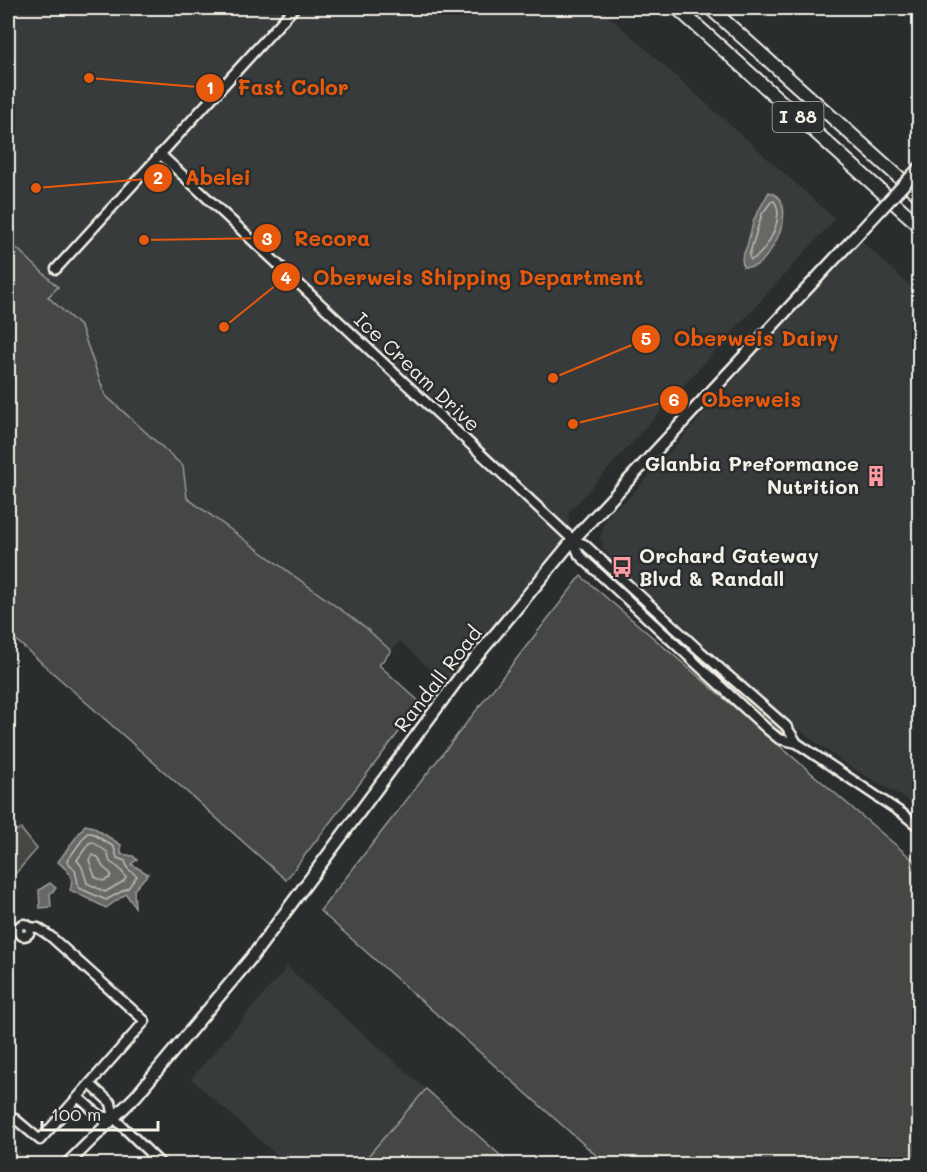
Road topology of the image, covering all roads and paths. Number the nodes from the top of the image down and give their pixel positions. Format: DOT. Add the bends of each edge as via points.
graph roads {
  1 [pos="294,8"];
  2 [pos="677,8"];
  3 [pos="710,8"];
  4 [pos="160,154"];
  5 [pos="920,167"];
  6 [pos="920,196"];
  7 [pos="920,226"];
  8 [pos="56,269"];
  9 [pos="573,540"];
  10 [pos="797,743"];
  11 [pos="920,828"];
  12 [pos="30,927"];
  13 [pos="90,1084"];
  14 [pos="78,1097"];
  15 [pos="8,1113"];
  16 [pos="114,1118"];
  17 [pos="67,1164"];
  18 [pos="161,1164"];
  1 -- 4 [label="street"];
  2 -- 7 [label="highway, I 88"];
  3 -- 6 [label="highway, I 88"];
  4 -- 8 [label="street"];
  4 -- 9 [label="street, Ice Cream Drive"];
  5 -- 9 [label="main road, Randall Road, bridge"];
  9 -- 10 [label="street" via="584,544 757,699 786,726"];
  9 -- 10 [label="street" via="579,555 760,723 779,739"];
  9 -- 16 [label="main road, Randall Road" via="459,678 252,957"];
  10 -- 11 [label="street"];
  12 -- 13 [label="street" via="47,933 145,1021"];
  13 -- 14 [label="street"];
  13 -- 16 [label="street" via="111,1103"];
  14 -- 15 [label="street" via="39,1140"];
  14 -- 16 [label="street" via="100,1116"];
  16 -- 17 [label="main road, Randall Road"];
  16 -- 18 [label="street"];
}
